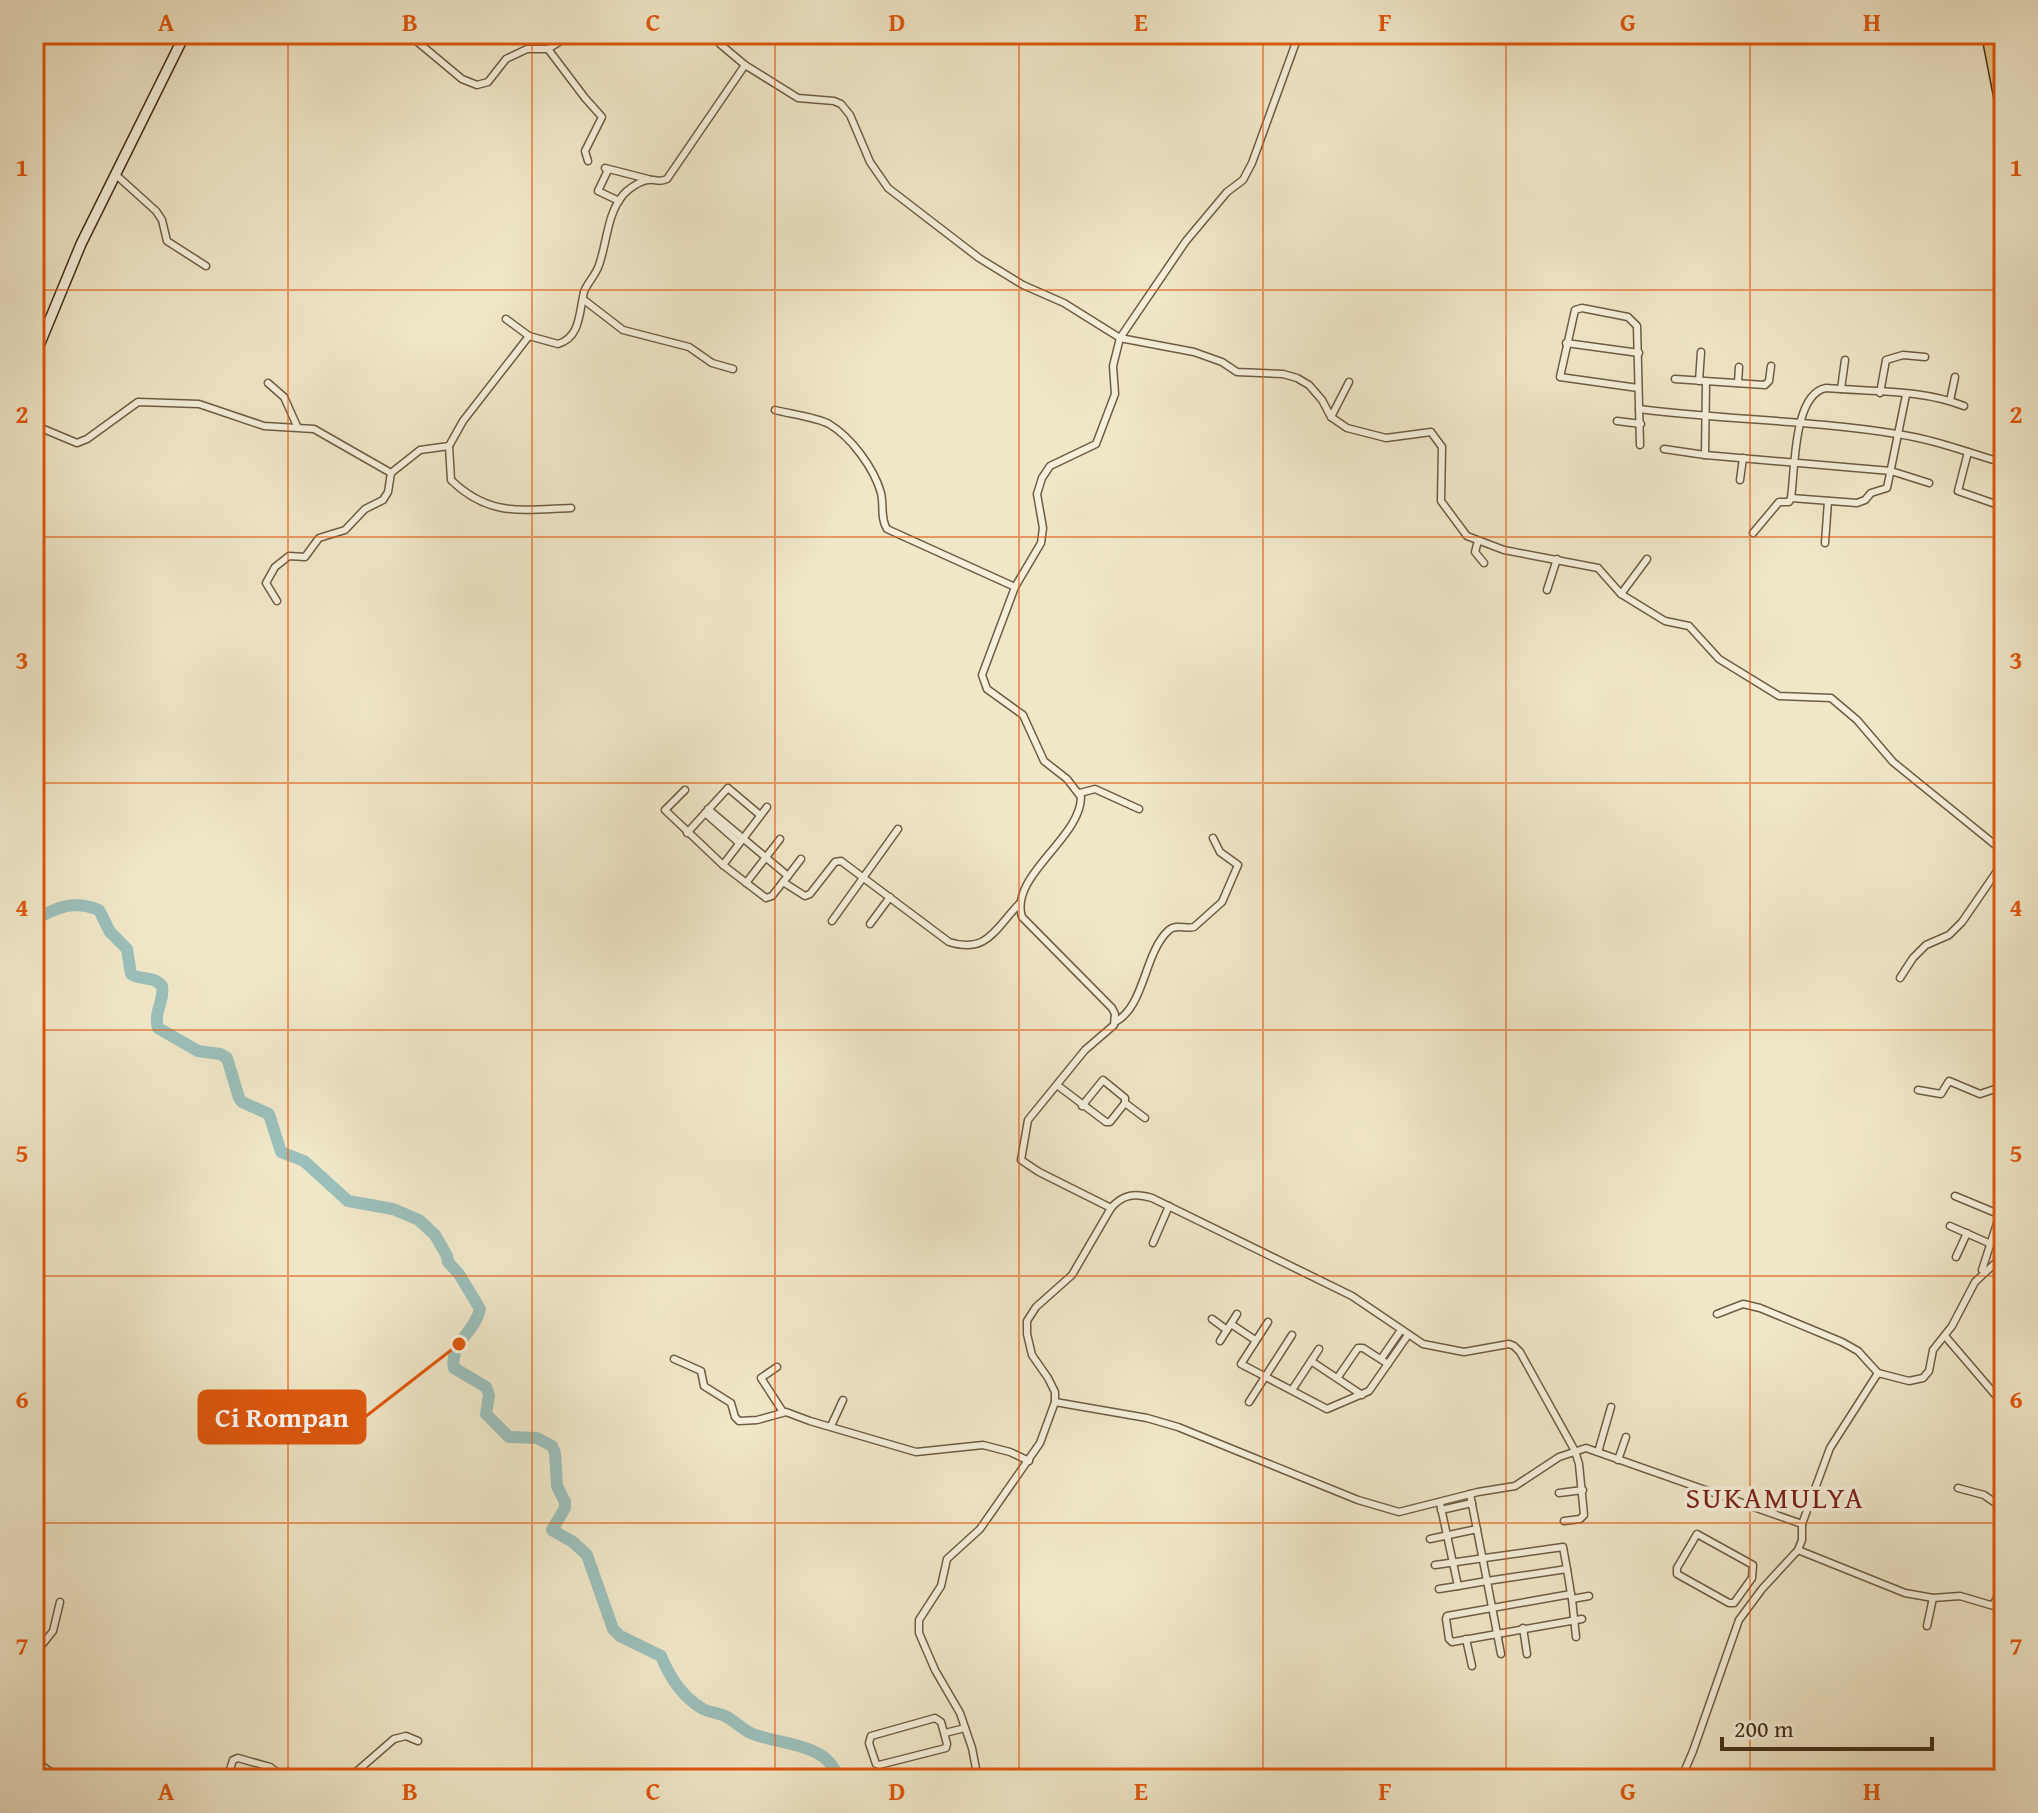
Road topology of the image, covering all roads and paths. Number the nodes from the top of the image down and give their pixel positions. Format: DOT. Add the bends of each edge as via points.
graph roads {
  1 [pos="185,34"];
  2 [pos="408,34"];
  3 [pos="572,34"];
  4 [pos="719,34"];
  5 [pos="1273,34"];
  6 [pos="1987,34"];
  7 [pos="1996,34"];
  8 [pos="1297,38"];
  9 [pos="548,49"];
  10 [pos="745,65"];
  11 [pos="2004,75"];
  12 [pos="2004,119"];
  13 [pos="588,161"];
  14 [pos="115,174"];
  15 [pos="648,179"];
  16 [pos="619,201"];
  17 [pos="206,266"];
  18 [pos="584,300"];
  19 [pos="506,319"];
  20 [pos="1120,338"];
  21 [pos="525,341"];
  22 [pos="1566,343"];
  23 [pos="1701,352"];
  24 [pos="1639,353"];
  25 [pos="1925,357"];
  26 [pos="34,358"];
  27 [pos="1845,360"];
  28 [pos="1771,366"];
  29 [pos="1739,367"];
  30 [pos="733,369"];
  31 [pos="1955,377"];
  32 [pos="1675,379"];
  33 [pos="1349,382"];
  34 [pos="1702,382"];
  35 [pos="268,383"];
  36 [pos="1738,383"];
  37 [pos="1638,388"];
  38 [pos="1841,389"];
  39 [pos="1880,393"];
  40 [pos="1906,395"];
  41 [pos="1950,401"];
  42 [pos="1964,406"];
  43 [pos="1639,409"];
  44 [pos="775,410"];
  45 [pos="1331,417"];
  46 [pos="1705,418"];
  47 [pos="1617,421"];
  48 [pos="1799,423"];
  49 [pos="1641,424"];
  50 [pos="34,425"];
  51 [pos="297,426"];
  52 [pos="1899,434"];
  53 [pos="1640,445"];
  54 [pos="449,446"];
  55 [pos="1664,449"];
  56 [pos="1968,452"];
  57 [pos="1705,455"];
  58 [pos="1743,458"];
  59 [pos="1796,462"];
  60 [pos="2004,463"];
  61 [pos="1891,471"];
  62 [pos="391,473"];
  63 [pos="1740,480"];
  64 [pos="1929,483"];
  65 [pos="1791,498"];
  66 [pos="1828,501"];
  67 [pos="2004,507"];
  68 [pos="571,508"];
  69 [pos="1753,533"];
  70 [pos="1478,541"];
  71 [pos="1825,543"];
  72 [pos="1557,559"];
  73 [pos="1647,559"];
  74 [pos="1484,563"];
  75 [pos="1015,587"];
  76 [pos="1547,590"];
  77 [pos="1621,594"];
  78 [pos="277,601"];
  79 [pos="685,790"];
  80 [pos="1080,793"];
  81 [pos="767,807"];
  82 [pos="1139,809"];
  83 [pos="706,811"];
  84 [pos="760,815"];
  85 [pos="898,829"];
  86 [pos="687,833"];
  87 [pos="1213,838"];
  88 [pos="780,839"];
  89 [pos="740,841"];
  90 [pos="2004,852"];
  91 [pos="764,857"];
  92 [pos="801,859"];
  93 [pos="2004,861"];
  94 [pos="723,865"];
  95 [pos="785,879"];
  96 [pos="864,879"];
  97 [pos="746,883"];
  98 [pos="890,897"];
  99 [pos="1019,904"];
  100 [pos="832,921"];
  101 [pos="870,924"];
  102 [pos="1900,978"];
  103 [pos="1115,1022"];
  104 [pos="1057,1085"];
  105 [pos="2004,1086"];
  106 [pos="1918,1090"];
  107 [pos="1125,1103"];
  108 [pos="1082,1106"];
  109 [pos="1145,1118"];
  110 [pos="1955,1196"];
  111 [pos="1169,1206"];
  112 [pos="1111,1208"];
  113 [pos="1950,1226"];
  114 [pos="1967,1233"];
  115 [pos="1153,1243"];
  116 [pos="1991,1244"];
  117 [pos="2004,1255"];
  118 [pos="1956,1257"];
  119 [pos="1981,1273"];
  120 [pos="1237,1314"];
  121 [pos="1717,1314"];
  122 [pos="1212,1319"];
  123 [pos="1268,1322"];
  124 [pos="1229,1327"];
  125 [pos="1401,1330"];
  126 [pos="1292,1335"];
  127 [pos="1408,1335"];
  128 [pos="1945,1336"];
  129 [pos="1255,1340"];
  130 [pos="1220,1341"];
  131 [pos="1319,1349"];
  132 [pos="674,1359"];
  133 [pos="1381,1359"];
  134 [pos="1311,1361"];
  135 [pos="1388,1364"];
  136 [pos="777,1367"];
  137 [pos="1878,1373"];
  138 [pos="1338,1377"];
  139 [pos="1266,1379"];
  140 [pos="1292,1390"];
  141 [pos="1362,1395"];
  142 [pos="843,1400"];
  143 [pos="1055,1402"];
  144 [pos="1249,1402"];
  145 [pos="2004,1405"];
  146 [pos="1611,1407"];
  147 [pos="783,1412"];
  148 [pos="831,1426"];
  149 [pos="1626,1437"];
  150 [pos="1575,1451"];
  151 [pos="1598,1452"];
  152 [pos="1618,1460"];
  153 [pos="1029,1461"];
  154 [pos="1958,1488"];
  155 [pos="1583,1490"];
  156 [pos="1559,1493"];
  157 [pos="1470,1494"];
  158 [pos="1472,1503"];
  159 [pos="1441,1506"];
  160 [pos="2004,1509"];
  161 [pos="1564,1521"];
  162 [pos="1802,1524"];
  163 [pos="1477,1529"];
  164 [pos="1446,1535"];
  165 [pos="1430,1539"];
  166 [pos="1798,1550"];
  167 [pos="1482,1556"];
  168 [pos="1451,1562"];
  169 [pos="1435,1565"];
  170 [pos="1567,1569"];
  171 [pos="1752,1578"];
  172 [pos="1487,1581"];
  173 [pos="1458,1586"];
  174 [pos="2004,1586"];
  175 [pos="1439,1589"];
  176 [pos="1762,1589"];
  177 [pos="1589,1596"];
  178 [pos="1572,1597"];
  179 [pos="1933,1598"];
  180 [pos="60,1602"];
  181 [pos="1993,1605"];
  182 [pos="1491,1608"];
  183 [pos="2004,1609"];
  184 [pos="1578,1620"];
  185 [pos="1927,1626"];
  186 [pos="1523,1628"];
  187 [pos="1496,1633"];
  188 [pos="1576,1637"];
  189 [pos="1466,1639"];
  190 [pos="1501,1654"];
  191 [pos="1527,1654"];
  192 [pos="34,1655"];
  193 [pos="1472,1666"];
  194 [pos="965,1728"];
  195 [pos="945,1733"];
  196 [pos="418,1741"];
  197 [pos="34,1760"];
  198 [pos="60,1779"];
  199 [pos="227,1779"];
  200 [pos="286,1779"];
  201 [pos="348,1779"];
  202 [pos="978,1779"];
  203 [pos="1681,1779"];
  1 -- 14 [label="street"];
  2 -- 9 [label="street" via="462,79 477,85 488,82 506,59 527,49"];
  3 -- 9 [label="street"];
  4 -- 10 [label="street" via="720,44"];
  5 -- 8 [label="street"];
  6 -- 12 [label="main road"];
  7 -- 11 [label="main road"];
  8 -- 20 [label="street" via="1248,172 1186,241"];
  9 -- 13 [label="street" via="602,117 585,151"];
  10 -- 15 [label="street" via="667,179"];
  10 -- 20 [label="street" via="798,98 841,104 870,162 896,195 1018,283 1064,303"];
  14 -- 17 [label="street" via="160,215 167,241"];
  14 -- 26 [label="street"];
  15 -- 16 [label="street"];
  15 -- 16 [label="street" via="607,169 598,191"];
  16 -- 18 [label="street"];
  18 -- 21 [label="street" via="568,340"];
  18 -- 30 [label="street" via="623,330 685,346"];
  19 -- 21 [label="street"];
  20 -- 45 [label="street" via="1194,352 1237,372 1297,378 1316,392"];
  20 -- 75 [label="street" via="1113,366 1115,394 1096,444 1050,466 1042,478 1037,494 1041,543"];
  21 -- 54 [label="street"];
  22 -- 24 [label="street"];
  22 -- 24 [label="street" via="1573,314 1582,308 1632,319"];
  22 -- 37 [label="street" via="1562,379"];
  23 -- 34 [label="street"];
  24 -- 37 [label="street"];
  25 -- 39 [label="street" via="1890,357 1883,365"];
  27 -- 38 [label="street"];
  28 -- 36 [label="street" via="1765,385"];
  29 -- 36 [label="street"];
  31 -- 41 [label="street"];
  32 -- 34 [label="street"];
  33 -- 45 [label="street"];
  34 -- 36 [label="street"];
  34 -- 46 [label="street"];
  35 -- 51 [label="street" via="284,397"];
  37 -- 43 [label="street"];
  38 -- 39 [label="street"];
  38 -- 48 [label="street" via="1815,391"];
  39 -- 40 [label="street"];
  40 -- 41 [label="street"];
  40 -- 52 [label="street"];
  41 -- 42 [label="street"];
  43 -- 46 [label="street"];
  43 -- 49 [label="street"];
  44 -- 75 [label="street" via="829,424 849,442 877,484 887,529"];
  45 -- 70 [label="street" via="1369,435 1392,438 1431,432 1442,447 1443,506 1464,533"];
  46 -- 48 [label="street"];
  46 -- 57 [label="street"];
  47 -- 49 [label="street"];
  48 -- 52 [label="street"];
  48 -- 59 [label="street"];
  49 -- 53 [label="street"];
  50 -- 51 [label="street" via="81,442 144,401 199,404 264,426"];
  51 -- 62 [label="street" via="314,429"];
  52 -- 56 [label="street"];
  52 -- 61 [label="street"];
  54 -- 62 [label="street" via="420,450"];
  54 -- 68 [label="street" via="451,480 475,498 507,510"];
  55 -- 57 [label="street"];
  56 -- 60 [label="street"];
  56 -- 67 [label="street" via="1958,491"];
  57 -- 58 [label="street"];
  58 -- 59 [label="street"];
  58 -- 63 [label="street"];
  59 -- 61 [label="street"];
  59 -- 65 [label="street"];
  61 -- 64 [label="street"];
  61 -- 66 [label="street" via="1887,488 1861,502"];
  62 -- 78 [label="street" via="385,498 365,509 349,528 319,538 305,557 287,557 275,567 266,583"];
  65 -- 66 [label="street"];
  65 -- 69 [label="street" via="1777,504"];
  66 -- 71 [label="street"];
  70 -- 72 [label="street"];
  70 -- 74 [label="street" via="1475,552"];
  72 -- 76 [label="street"];
  72 -- 77 [label="street" via="1598,568"];
  73 -- 77 [label="street"];
  75 -- 80 [label="street" via="983,682 1023,715 1044,761"];
  77 -- 90 [label="street" via="1665,621 1689,626 1719,659 1779,696 1831,698 1893,762"];
  79 -- 86 [label="street" via="665,810"];
  80 -- 82 [label="street" via="1095,789"];
  80 -- 99 [label="street" via="1075,822 1044,858"];
  81 -- 84 [label="street"];
  83 -- 84 [label="street" via="729,788"];
  83 -- 86 [label="street"];
  83 -- 89 [label="street"];
  84 -- 89 [label="street"];
  85 -- 96 [label="street"];
  86 -- 94 [label="street"];
  87 -- 103 [label="street" via="1220,852 1238,865 1222,902 1194,927 1169,930 1128,1011"];
  88 -- 91 [label="street"];
  89 -- 91 [label="street"];
  89 -- 94 [label="street"];
  91 -- 95 [label="street"];
  91 -- 97 [label="street"];
  92 -- 95 [label="street"];
  93 -- 102 [label="street" via="1962,922 1926,945"];
  94 -- 97 [label="street"];
  95 -- 96 [label="street" via="807,896 839,861"];
  95 -- 97 [label="street" via="768,899"];
  96 -- 98 [label="street"];
  96 -- 100 [label="street"];
  98 -- 99 [label="street" via="949,942 967,946 983,943"];
  98 -- 101 [label="street"];
  99 -- 103 [label="street" via="1025,921 1112,1008"];
  103 -- 104 [label="street"];
  104 -- 108 [label="street"];
  104 -- 112 [label="street" via="1028,1120 1021,1160"];
  105 -- 106 [label="street" via="1980,1094 1949,1081 1941,1094"];
  107 -- 108 [label="street" via="1108,1122"];
  107 -- 108 [label="street" via="1103,1080"];
  107 -- 109 [label="street"];
  110 -- 116 [label="street" via="1999,1217"];
  111 -- 112 [label="street" via="1137,1194 1118,1199"];
  111 -- 115 [label="street"];
  111 -- 125 [label="street" via="1352,1296"];
  112 -- 143 [label="street" via="1072,1275 1027,1321 1032,1355 1052,1384"];
  113 -- 114 [label="street"];
  114 -- 116 [label="street"];
  114 -- 118 [label="street"];
  116 -- 119 [label="street"];
  117 -- 119 [label="street"];
  119 -- 128 [label="street"];
  120 -- 124 [label="street"];
  121 -- 137 [label="street" via="1743,1304 1760,1308 1842,1342"];
  122 -- 124 [label="street"];
  123 -- 129 [label="street"];
  124 -- 129 [label="street"];
  124 -- 130 [label="street"];
  125 -- 127 [label="street"];
  125 -- 133 [label="street"];
  126 -- 139 [label="street"];
  127 -- 135 [label="street"];
  127 -- 150 [label="street" via="1460,1352 1514,1346"];
  128 -- 137 [label="street" via="1919,1381"];
  128 -- 145 [label="street"];
  129 -- 139 [label="street" via="1241,1364"];
  131 -- 134 [label="street"];
  132 -- 147 [label="street" via="701,1371 704,1386 731,1403 738,1420"];
  133 -- 135 [label="street"];
  133 -- 138 [label="street" via="1358,1348"];
  134 -- 138 [label="street"];
  134 -- 140 [label="street"];
  135 -- 141 [label="street"];
  136 -- 147 [label="street" via="761,1377"];
  137 -- 162 [label="street" via="1830,1448"];
  138 -- 141 [label="street"];
  139 -- 140 [label="street"];
  139 -- 144 [label="street"];
  140 -- 141 [label="street" via="1324,1409"];
  142 -- 148 [label="street"];
  143 -- 153 [label="street"];
  143 -- 159 [label="street" via="1178,1427 1390,1511"];
  146 -- 151 [label="street"];
  147 -- 148 [label="street"];
  148 -- 153 [label="street" via="916,1452 983,1445"];
  149 -- 152 [label="street"];
  150 -- 151 [label="street"];
  150 -- 155 [label="street"];
  150 -- 157 [label="street" via="1515,1486"];
  151 -- 152 [label="street"];
  152 -- 162 [label="street"];
  153 -- 194 [label="street" via="975,1534 949,1557 941,1586 919,1620 919,1633"];
  154 -- 160 [label="street" via="1984,1495"];
  155 -- 156 [label="street"];
  155 -- 161 [label="street" via="1583,1517"];
  157 -- 158 [label="street"];
  157 -- 159 [label="street"];
  158 -- 159 [label="street"];
  158 -- 163 [label="street"];
  159 -- 164 [label="street"];
  162 -- 166 [label="street"];
  163 -- 164 [label="street"];
  163 -- 167 [label="street"];
  164 -- 165 [label="street"];
  164 -- 168 [label="street"];
  166 -- 176 [label="street"];
  166 -- 179 [label="street" via="1883,1586"];
  167 -- 168 [label="street"];
  167 -- 170 [label="street" via="1561,1546"];
  167 -- 172 [label="street"];
  168 -- 169 [label="street"];
  168 -- 173 [label="street"];
  170 -- 172 [label="street"];
  170 -- 178 [label="street"];
  171 -- 171 [label="street" via="1753,1565 1699,1534 1676,1570 1731,1604"];
  171 -- 176 [label="street"];
  172 -- 173 [label="street"];
  172 -- 182 [label="street"];
  173 -- 175 [label="street"];
  174 -- 181 [label="street"];
  176 -- 203 [label="street" via="1739,1620"];
  177 -- 178 [label="street"];
  178 -- 182 [label="street"];
  178 -- 184 [label="street"];
  179 -- 181 [label="street" via="1960,1596"];
  179 -- 185 [label="street"];
  180 -- 192 [label="street" via="53,1631"];
  181 -- 183 [label="street"];
  182 -- 187 [label="street"];
  182 -- 189 [label="street" via="1446,1617 1449,1641"];
  184 -- 186 [label="street"];
  184 -- 188 [label="street"];
  186 -- 187 [label="street"];
  186 -- 191 [label="street"];
  187 -- 189 [label="street"];
  187 -- 190 [label="street"];
  189 -- 193 [label="street"];
  194 -- 195 [label="street"];
  194 -- 202 [label="street"];
  195 -- 195 [label="street" via="946,1748 879,1765 869,1743 874,1734 935,1718"];
  196 -- 201 [label="street" via="394,1739"];
  197 -- 198 [label="street"];
  199 -- 200 [label="street" via="238,1758 270,1767"];
}
